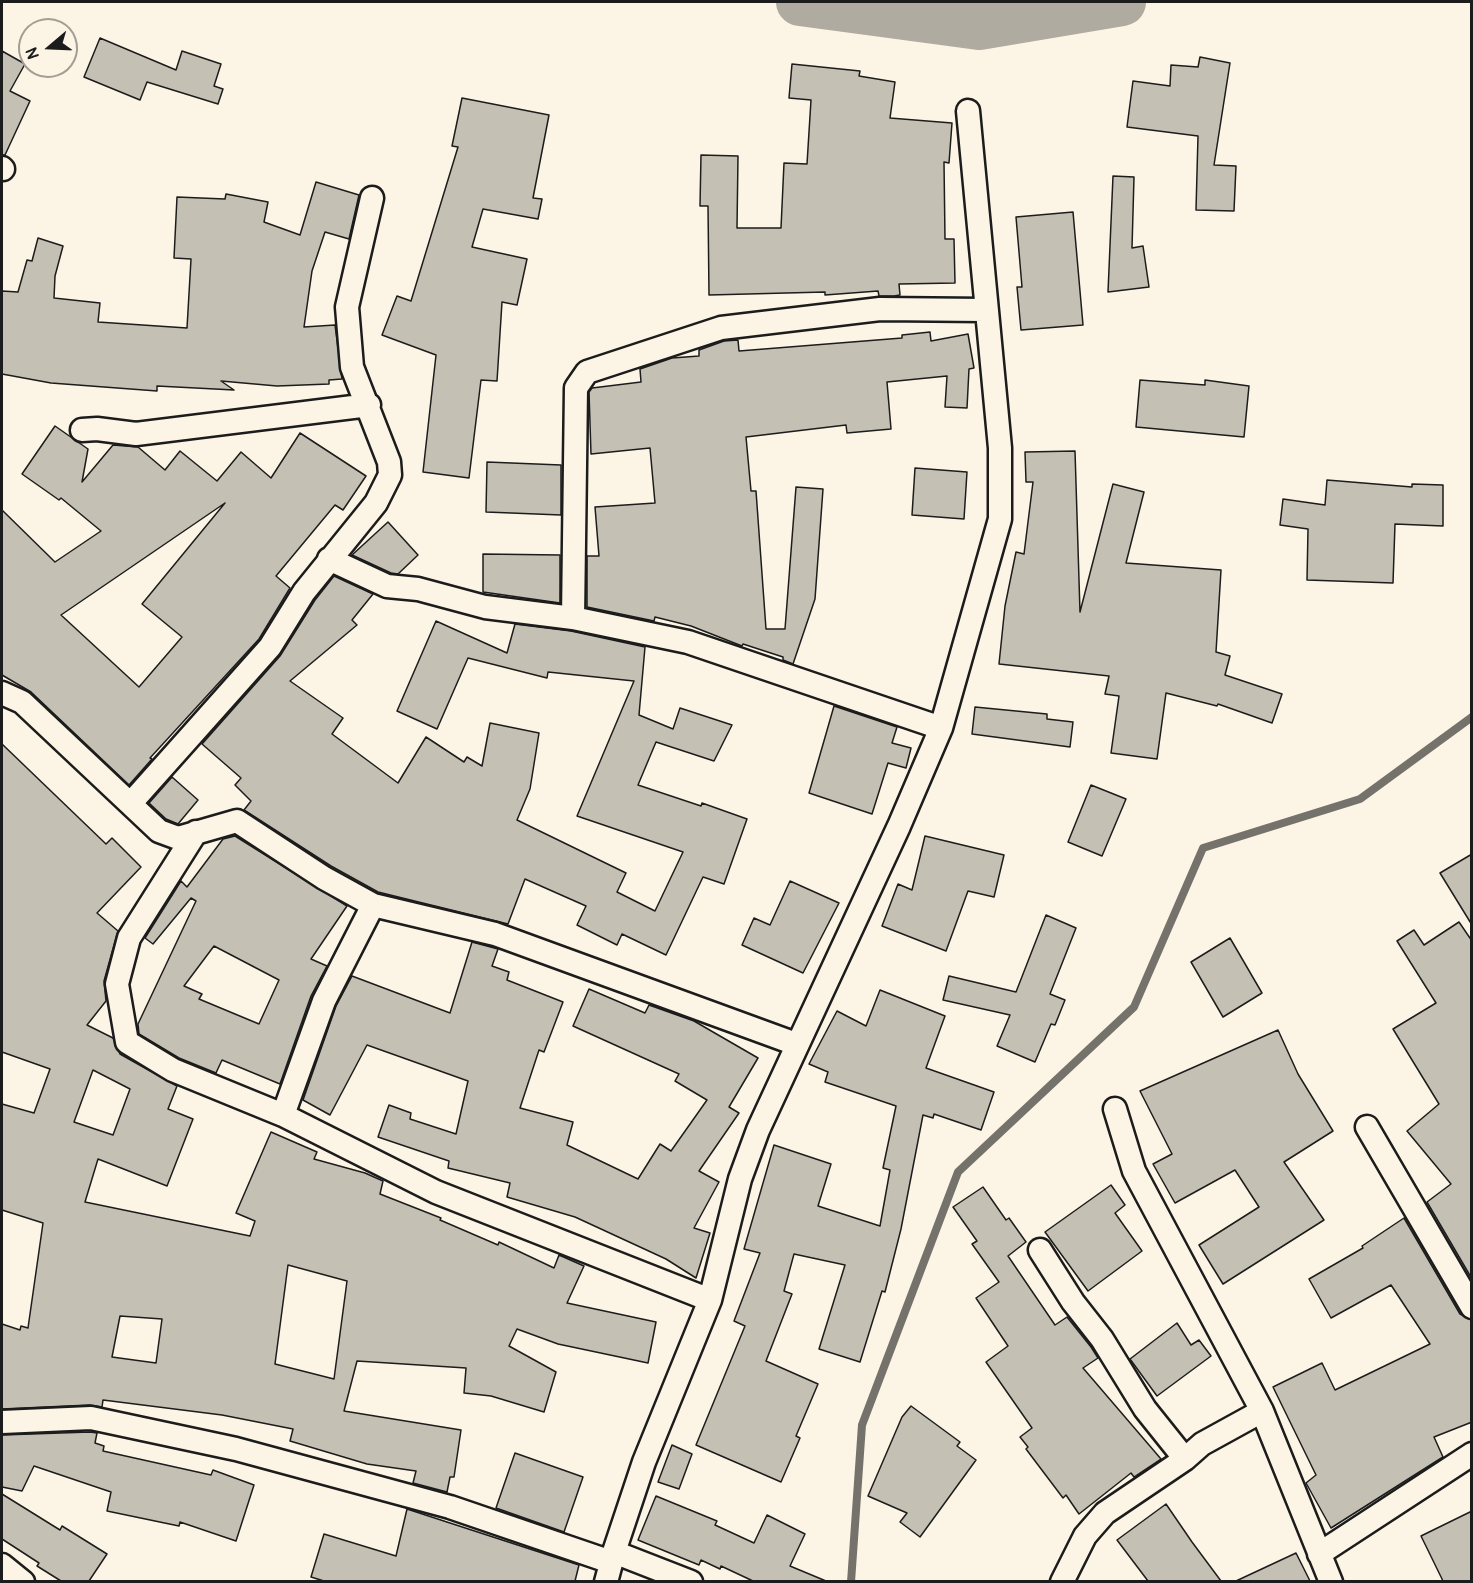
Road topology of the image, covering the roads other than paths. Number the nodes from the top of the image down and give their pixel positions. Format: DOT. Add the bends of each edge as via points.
graph roads {
  1 [pos="968,111"];
  2 [pos="372,198"];
  3 [pos="985,310"];
  4 [pos="369,405"];
  5 [pos="82,430"];
  6 [pos="329,560"];
  7 [pos="573,618"];
  8 [pos="2,693"];
  9 [pos="941,728"];
  10 [pos="131,803"];
  11 [pos="196,832"];
  12 [pos="373,905"];
  13 [pos="796,1044"];
  14 [pos="1115,1109"];
  15 [pos="283,1115"];
  16 [pos="1367,1127"];
  17 [pos="1040,1250"];
  18 [pos="710,1300"];
  19 [pos="1472,1307"];
  20 [pos="1262,1411"];
  21 [pos="2,1422"];
  22 [pos="1472,1454"];
  23 [pos="1185,1459"];
  24 [pos="1319,1554"];
  25 [pos="2,1565"];
  26 [pos="610,1565"];
  27 [pos="23,1581"];
  28 [pos="691,1581"];
  29 [pos="1062,1581"];
  30 [pos="1331,1581"];
  1 -- 3 [label="street"];
  2 -- 4 [label="street" via="347,308 352,367"];
  3 -- 7 [label="street" via="880,309 721,328 587,372 576,388"];
  3 -- 9 [label="street" via="1000,448 1000,519"];
  4 -- 5 [label="street" via="136,434"];
  4 -- 6 [label="street" via="390,475 376,503"];
  6 -- 7 [label="street" via="387,586 418,589 485,608"];
  6 -- 10 [label="street" via="270,647"];
  7 -- 9 [label="street" via="688,642"];
  8 -- 10 [label="street" via="22,702"];
  9 -- 13 [label="street" via="822,996"];
  10 -- 11 [label="street" via="159,831 178,838"];
  11 -- 12 [label="street" via="237,821"];
  11 -- 15 [label="street" via="129,938 117,984 127,1042 173,1070"];
  12 -- 13 [label="street" via="495,934"];
  12 -- 15 [label="street" via="324,1001"];
  13 -- 18 [label="street" via="740,1179"];
  14 -- 20 [label="street" via="1134,1171"];
  15 -- 18 [label="street" via="436,1192"];
  16 -- 19 [label="street"];
  17 -- 23 [label="street" via="1102,1338 1145,1409"];
  18 -- 26 [label="street" via="644,1462"];
  20 -- 23 [label="street" via="1202,1444"];
  20 -- 24 [label="street"];
  21 -- 26 [label="street" via="91,1418 236,1449 450,1507"];
  22 -- 24 [label="street"];
  23 -- 29 [label="street" via="1105,1513 1085,1536"];
  24 -- 30 [label="street"];
  25 -- 27 [label="street"];
  26 -- 28 [label="street"];
}
